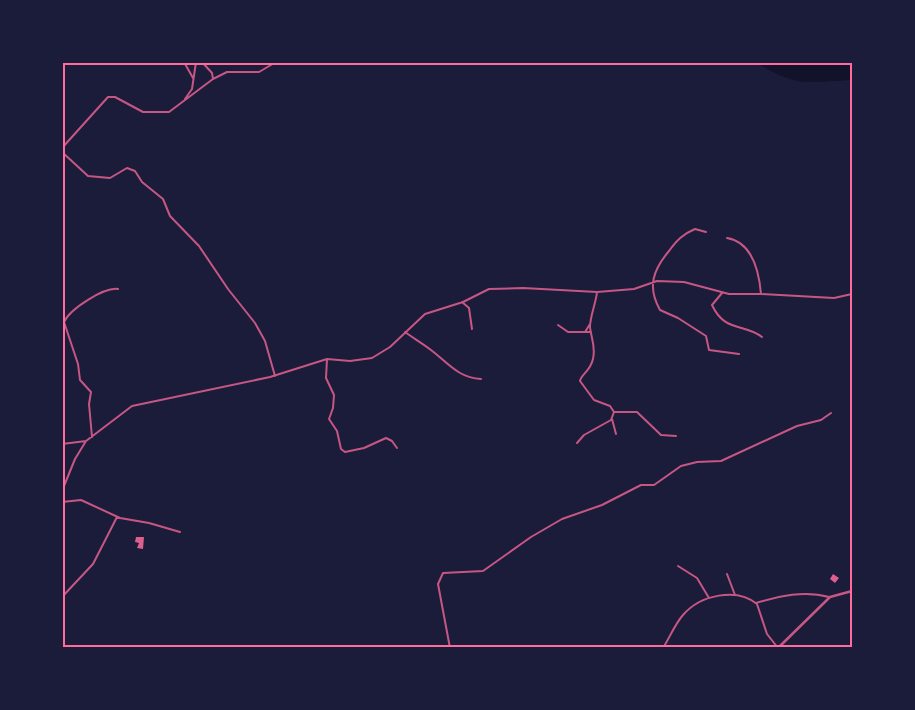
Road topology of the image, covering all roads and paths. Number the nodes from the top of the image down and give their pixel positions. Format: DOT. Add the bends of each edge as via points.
graph roads {
  1 [pos="184,62"];
  2 [pos="196,62"];
  3 [pos="202,62"];
  4 [pos="276,62"];
  5 [pos="193,78"];
  6 [pos="213,79"];
  7 [pos="184,101"];
  8 [pos="62,148"];
  9 [pos="62,152"];
  10 [pos="706,232"];
  11 [pos="727,238"];
  12 [pos="62,276"];
  13 [pos="62,280"];
  14 [pos="652,283"];
  15 [pos="118,289"];
  16 [pos="597,292"];
  17 [pos="722,292"];
  18 [pos="761,294"];
  19 [pos="852,294"];
  20 [pos="462,302"];
  21 [pos="591,322"];
  22 [pos="63,324"];
  23 [pos="558,325"];
  24 [pos="472,329"];
  25 [pos="405,332"];
  26 [pos="585,332"];
  27 [pos="591,332"];
  28 [pos="762,337"];
  29 [pos="739,354"];
  30 [pos="327,359"];
  31 [pos="276,376"];
  32 [pos="481,378"];
  33 [pos="614,412"];
  34 [pos="831,413"];
  35 [pos="612,419"];
  36 [pos="616,434"];
  37 [pos="676,436"];
  38 [pos="92,437"];
  39 [pos="86,441"];
  40 [pos="577,443"];
  41 [pos="62,444"];
  42 [pos="397,448"];
  43 [pos="62,490"];
  44 [pos="62,502"];
  45 [pos="117,516"];
  46 [pos="180,532"];
  47 [pos="678,566"];
  48 [pos="727,574"];
  49 [pos="852,591"];
  50 [pos="735,595"];
  51 [pos="62,596"];
  52 [pos="830,597"];
  53 [pos="709,598"];
  54 [pos="756,603"];
  55 [pos="450,648"];
  56 [pos="663,648"];
  57 [pos="778,648"];
  1 -- 5 [label="street"];
  2 -- 5 [label="street"];
  3 -- 6 [label="street"];
  4 -- 6 [label="street" via="259,72 230,71"];
  5 -- 7 [label="street" via="192,89"];
  6 -- 7 [label="street"];
  7 -- 8 [label="street" via="169,112 150,113 108,97"];
  9 -- 31 [label="street" via="88,176 107,179 127,168 135,171 144,184 163,199 170,216 198,246 255,323 265,341"];
  10 -- 14 [label="street" via="695,229 678,238 654,271"];
  11 -- 18 [label="street" via="741,242 749,250"];
  12 -- 13 [label="street"];
  14 -- 16 [label="street" via="634,289"];
  14 -- 17 [label="street" via="684,282"];
  14 -- 29 [label="street" via="660,310 702,332 709,350"];
  15 -- 22 [label="street" via="110,288 80,305"];
  16 -- 20 [label="street" via="489,289"];
  16 -- 21 [label="street"];
  17 -- 18 [label="street"];
  17 -- 28 [label="street" via="712,305 722,318 731,326"];
  18 -- 19 [label="street" via="834,298"];
  20 -- 24 [label="street" via="469,308"];
  20 -- 25 [label="street" via="425,314"];
  21 -- 26 [label="street"];
  21 -- 27 [label="street"];
  22 -- 38 [label="street" via="78,364 80,380 91,392"];
  23 -- 26 [label="street" via="568,332"];
  25 -- 30 [label="street" via="372,358 350,361"];
  25 -- 32 [label="street" via="455,371"];
  26 -- 27 [label="street"];
  27 -- 33 [label="street" via="593,358 589,371 580,380 594,400 610,406"];
  30 -- 31 [label="street"];
  30 -- 42 [label="street" via="326,378 334,395 329,419 337,431 341,449 345,452 364,448 386,438"];
  31 -- 38 [label="street" via="132,406"];
  33 -- 35 [label="street"];
  33 -- 37 [label="street" via="637,412 661,435"];
  34 -- 55 [label="street" via="721,461 681,466 654,485 641,485 602,505 562,519 483,571 442,573 438,584"];
  35 -- 36 [label="street"];
  35 -- 40 [label="street" via="584,435"];
  38 -- 39 [label="street"];
  39 -- 41 [label="street"];
  39 -- 43 [label="street"];
  44 -- 45 [label="street" via="80,500"];
  45 -- 46 [label="street"];
  45 -- 51 [label="street" via="93,564"];
  47 -- 53 [label="street" via="697,578"];
  48 -- 50 [label="street"];
  49 -- 52 [label="street"];
  50 -- 53 [label="street"];
  50 -- 54 [label="street"];
  52 -- 54 [label="street" via="805,593"];
  52 -- 57 [label="street"];
  53 -- 56 [label="street" via="685,612"];
  54 -- 57 [label="street" via="767,634"];
}
